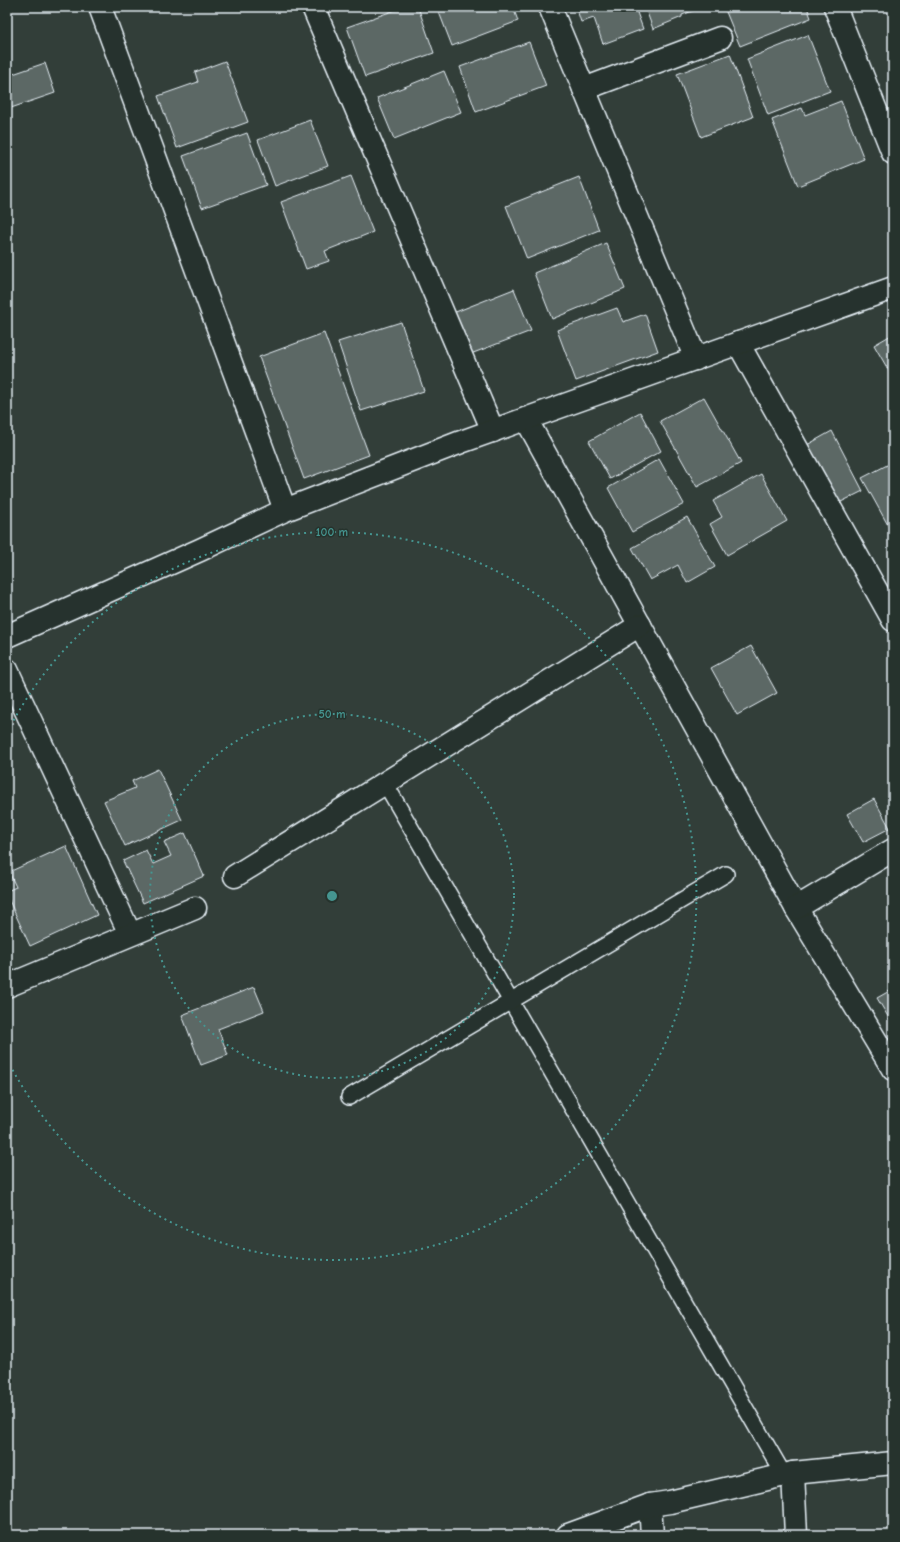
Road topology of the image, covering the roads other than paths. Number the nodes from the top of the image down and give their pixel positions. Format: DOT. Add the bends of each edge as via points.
graph roads {
  1 [pos="100,7"];
  2 [pos="313,7"];
  3 [pos="550,7"];
  4 [pos="835,7"];
  5 [pos="720,38"];
  6 [pos="584,89"];
  7 [pos="893,153"];
  8 [pos="893,288"];
  9 [pos="738,343"];
  10 [pos="696,358"];
  11 [pos="526,419"];
  12 [pos="493,431"];
  13 [pos="285,510"];
  14 [pos="893,620"];
  15 [pos="640,625"];
  16 [pos="7,636"];
  17 [pos="7,670"];
  18 [pos="385,783"];
  19 [pos="893,850"];
  20 [pos="726,874"];
  21 [pos="235,876"];
  22 [pos="194,908"];
  23 [pos="796,908"];
  24 [pos="130,934"];
  25 [pos="7,986"];
  26 [pos="511,1001"];
  27 [pos="893,1069"];
  28 [pos="349,1097"];
  29 [pos="893,1463"];
  30 [pos="789,1474"];
  31 [pos="650,1505"];
  32 [pos="568,1535"];
  33 [pos="652,1535"];
  34 [pos="796,1535"];
  1 -- 13 [label="street"];
  2 -- 12 [label="street"];
  3 -- 6 [label="street"];
  4 -- 7 [label="street"];
  5 -- 6 [label="street"];
  6 -- 10 [label="street"];
  8 -- 9 [label="street"];
  9 -- 10 [label="street"];
  9 -- 14 [label="street"];
  10 -- 11 [label="street"];
  11 -- 12 [label="street"];
  11 -- 15 [label="street"];
  12 -- 13 [label="street"];
  13 -- 16 [label="street"];
  15 -- 18 [label="street"];
  15 -- 23 [label="street"];
  17 -- 24 [label="street"];
  18 -- 21 [label="street"];
  18 -- 26 [label="lane"];
  19 -- 23 [label="street"];
  20 -- 26 [label="lane"];
  22 -- 24 [label="street"];
  23 -- 27 [label="street"];
  24 -- 25 [label="street"];
  26 -- 28 [label="lane"];
  26 -- 30 [label="lane"];
  29 -- 30 [label="street"];
  30 -- 31 [label="street"];
  30 -- 34 [label="street"];
  31 -- 32 [label="street"];
  31 -- 33 [label="street"];
}
